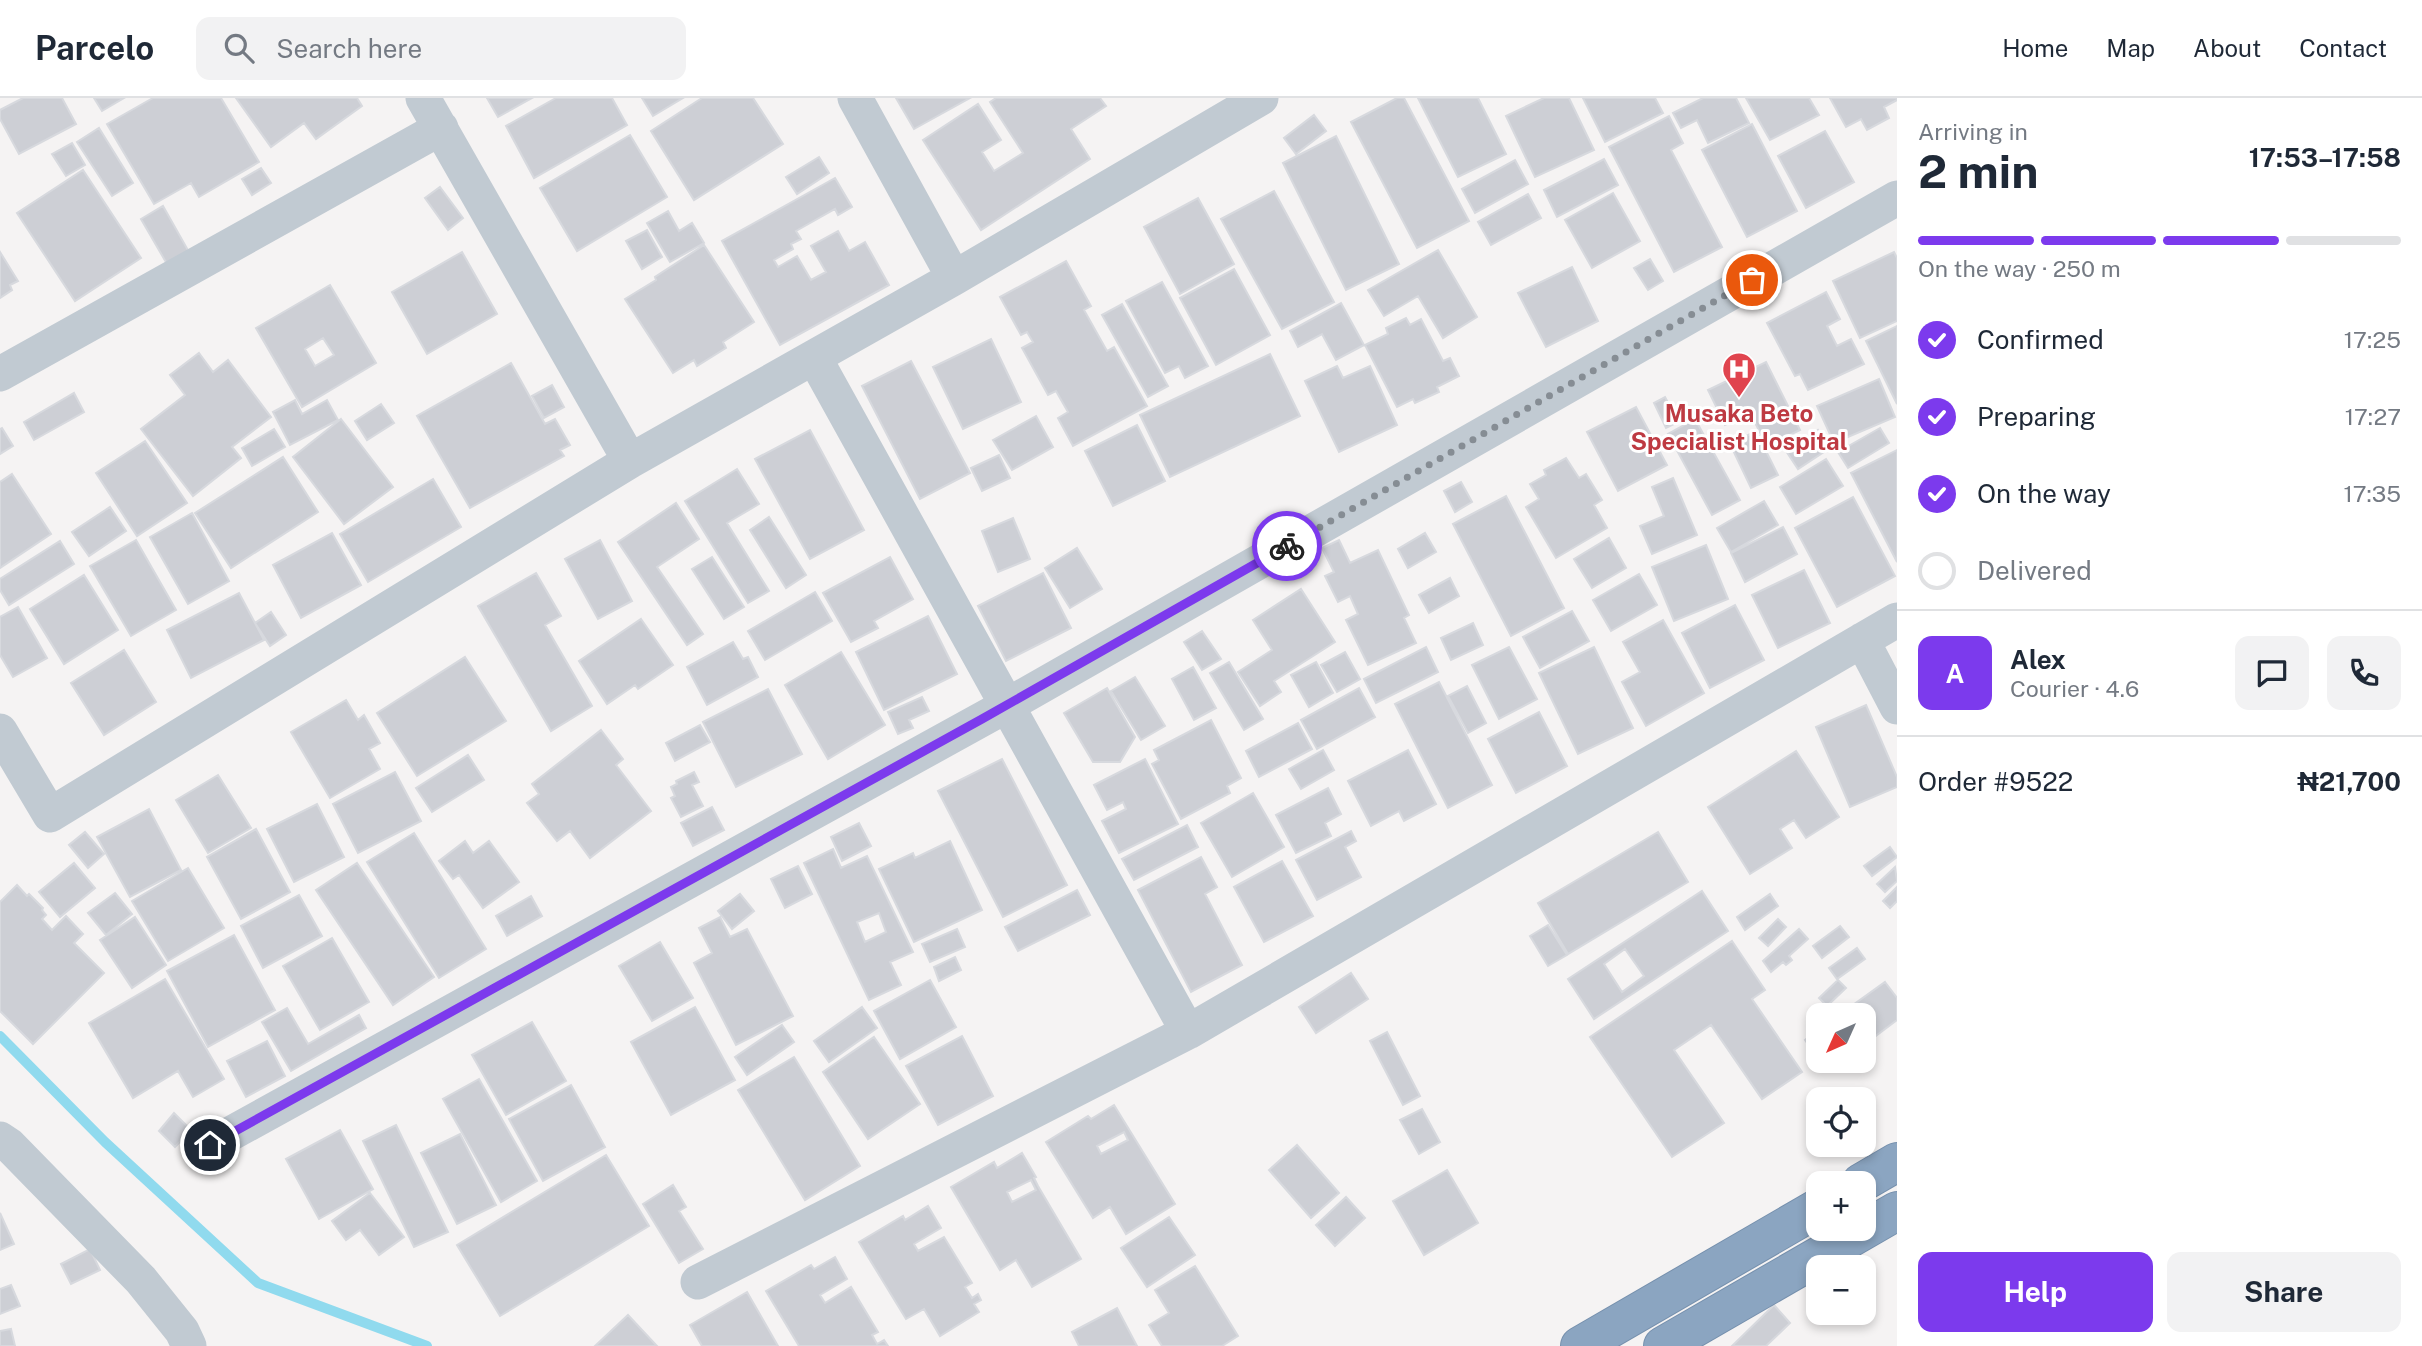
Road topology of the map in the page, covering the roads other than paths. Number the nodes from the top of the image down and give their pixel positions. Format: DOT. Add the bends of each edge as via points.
graph roads {
  1 [pos="423,98"];
  2 [pos="855,98"];
  3 [pos="1261,98"];
  4 [pos="441,128"];
  5 [pos="1897,198"];
  6 [pos="954,278"];
  7 [pos="814,357"];
  8 [pos="0,374"];
  9 [pos="630,461"];
  10 [pos="1897,620"];
  11 [pos="1861,640"];
  12 [pos="1006,706"];
  13 [pos="1897,707"];
  14 [pos="0,731"];
  15 [pos="1188,1032"];
  16 [pos="0,1139"];
  17 [pos="210,1145"];
  18 [pos="1897,1162"];
  19 [pos="1876,1174"];
  20 [pos="1897,1211"];
  21 [pos="1806,1215"];
  22 [pos="698,1282"];
  23 [pos="189,1346"];
  24 [pos="1580,1346"];
  25 [pos="1663,1346"];
  1 -- 4 [label="street"];
  2 -- 6 [label="street"];
  3 -- 6 [label="street"];
  4 -- 8 [label="street"];
  4 -- 9 [label="street"];
  5 -- 12 [label="street"];
  6 -- 7 [label="street"];
  7 -- 9 [label="street"];
  7 -- 12 [label="street"];
  9 -- 14 [label="street" via="50,815"];
  10 -- 11 [label="street"];
  11 -- 13 [label="street"];
  11 -- 15 [label="street"];
  12 -- 15 [label="street"];
  12 -- 17 [label="street"];
  15 -- 22 [label="street"];
  16 -- 23 [label="street" via="141,1280"];
  18 -- 19 [label="highway"];
  20 -- 25 [label="highway"];
  21 -- 24 [label="highway"];
}
